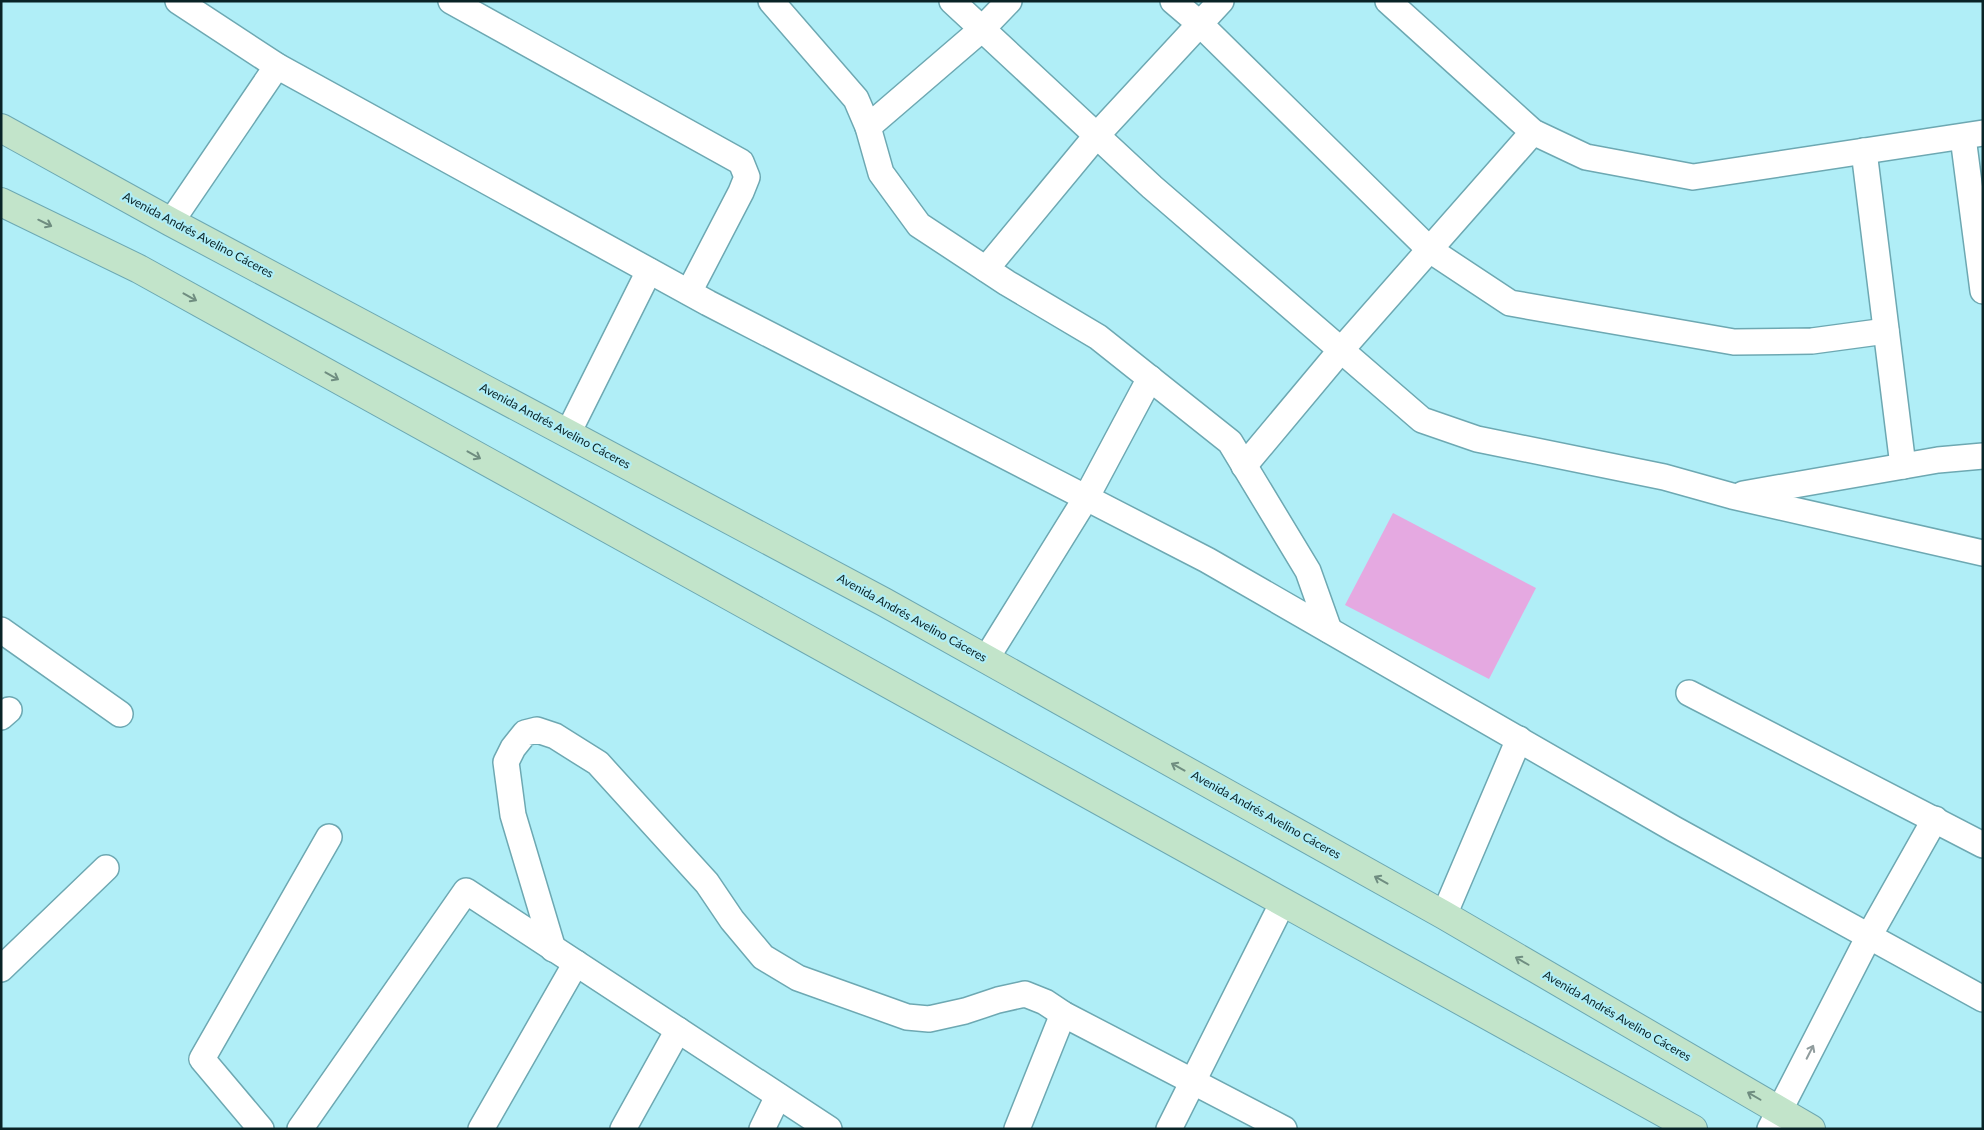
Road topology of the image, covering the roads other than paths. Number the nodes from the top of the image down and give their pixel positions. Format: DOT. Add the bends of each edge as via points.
graph roads {
  1 [pos="452,1"];
  2 [pos="771,1"];
  3 [pos="952,1"];
  4 [pos="1009,1"];
  5 [pos="1173,1"];
  6 [pos="1221,1"];
  7 [pos="1388,1"];
  8 [pos="178,2"];
  9 [pos="1200,24"];
  10 [pos="982,29"];
  11 [pos="277,66"];
  12 [pos="868,127"];
  13 [pos="1,128"];
  14 [pos="1533,132"];
  15 [pos="1096,135"];
  16 [pos="1973,135"];
  17 [pos="1864,152"];
  18 [pos="1,202"];
  19 [pos="171,222"];
  20 [pos="1430,250"];
  21 [pos="986,269"];
  22 [pos="649,271"];
  23 [pos="1983,291"];
  24 [pos="689,292"];
  25 [pos="1886,331"];
  26 [pos="1341,350"];
  27 [pos="1150,378"];
  28 [pos="568,433"];
  29 [pos="1983,456"];
  30 [pos="1244,466"];
  31 [pos="1903,466"];
  32 [pos="1732,496"];
  33 [pos="1086,498"];
  34 [pos="1983,553"];
  35 [pos="1,630"];
  36 [pos="1329,630"];
  37 [pos="986,659"];
  38 [pos="1689,693"];
  39 [pos="120,714"];
  40 [pos="1519,739"];
  41 [pos="1935,819"];
  42 [pos="329,837"];
  43 [pos="1983,845"];
  44 [pos="106,868"];
  45 [pos="1283,902"];
  46 [pos="1444,915"];
  47 [pos="1869,936"];
  48 [pos="553,949"];
  49 [pos="576,963"];
  50 [pos="1,968"];
  51 [pos="1983,999"];
  52 [pos="1063,1014"];
  53 [pos="678,1030"];
  54 [pos="1192,1080"];
  55 [pos="778,1096"];
  56 [pos="1775,1120"];
  57 [pos="261,1129"];
  58 [pos="300,1129"];
  59 [pos="481,1129"];
  60 [pos="623,1129"];
  61 [pos="762,1129"];
  62 [pos="829,1129"];
  63 [pos="1017,1129"];
  64 [pos="1169,1129"];
  65 [pos="1284,1129"];
  66 [pos="1693,1129"];
  67 [pos="1811,1129"];
  1 -- 24 [label="street" via="742,162 747,177 741,192"];
  2 -- 12 [label="street" via="856,99"];
  3 -- 10 [label="street"];
  4 -- 10 [label="street"];
  5 -- 9 [label="street"];
  6 -- 9 [label="street"];
  7 -- 14 [label="street"];
  8 -- 11 [label="street"];
  9 -- 15 [label="street"];
  9 -- 20 [label="street"];
  10 -- 12 [label="street"];
  10 -- 15 [label="street"];
  11 -- 19 [label="street"];
  11 -- 22 [label="street"];
  12 -- 21 [label="street" via="881,173 919,225"];
  13 -- 19 [label="street, Avenida Andrés Avelino Cáceres"];
  14 -- 17 [label="street" via="1586,158 1693,177"];
  14 -- 20 [label="street"];
  15 -- 21 [label="street"];
  15 -- 26 [label="street"];
  16 -- 17 [label="street"];
  16 -- 23 [label="street"];
  17 -- 25 [label="street"];
  18 -- 45 [label="street, one-way" via="139,269"];
  19 -- 28 [label="street, Avenida Andrés Avelino Cáceres"];
  20 -- 25 [label="street" via="1510,303 1519,305 1734,342 1812,341"];
  20 -- 26 [label="street"];
  21 -- 27 [label="street" via="1098,337"];
  22 -- 24 [label="street"];
  22 -- 28 [label="street"];
  24 -- 33 [label="street"];
  25 -- 31 [label="street"];
  26 -- 30 [label="street"];
  26 -- 32 [label="street" via="1422,420 1476,439 1664,477"];
  27 -- 30 [label="street" via="1230,442"];
  27 -- 33 [label="street"];
  28 -- 37 [label="street, Avenida Andrés Avelino Cáceres"];
  29 -- 31 [label="street"];
  30 -- 36 [label="street" via="1308,571"];
  31 -- 32 [label="street"];
  32 -- 34 [label="street"];
  33 -- 36 [label="street" via="1207,560"];
  33 -- 37 [label="street"];
  35 -- 39 [label="street"];
  36 -- 40 [label="street"];
  46 -- 37 [label="street, Avenida Andrés Avelino Cáceres, one-way"];
  38 -- 41 [label="street"];
  40 -- 46 [label="street"];
  40 -- 47 [label="street"];
  41 -- 43 [label="street"];
  41 -- 47 [label="street"];
  42 -- 57 [label="street" via="202,1059"];
  44 -- 50 [label="street"];
  45 -- 54 [label="street"];
  45 -- 66 [label="street"];
  56 -- 46 [label="street, Avenida Andrés Avelino Cáceres, one-way"];
  47 -- 51 [label="street"];
  56 -- 47 [label="street, one-way"];
  48 -- 49 [label="street"];
  48 -- 52 [label="street" via="513,815 506,762 525,733 537,730 555,736 598,763 707,883 763,957 798,978 907,1017 929,1019 1025,994"];
  48 -- 58 [label="street" via="466,892"];
  49 -- 53 [label="street"];
  49 -- 59 [label="street"];
  52 -- 54 [label="street"];
  52 -- 63 [label="street"];
  53 -- 55 [label="street"];
  53 -- 60 [label="street"];
  54 -- 64 [label="street"];
  54 -- 65 [label="street"];
  55 -- 61 [label="street"];
  55 -- 62 [label="street"];
  56 -- 67 [label="street, Avenida Andrés Avelino Cáceres"];
}
